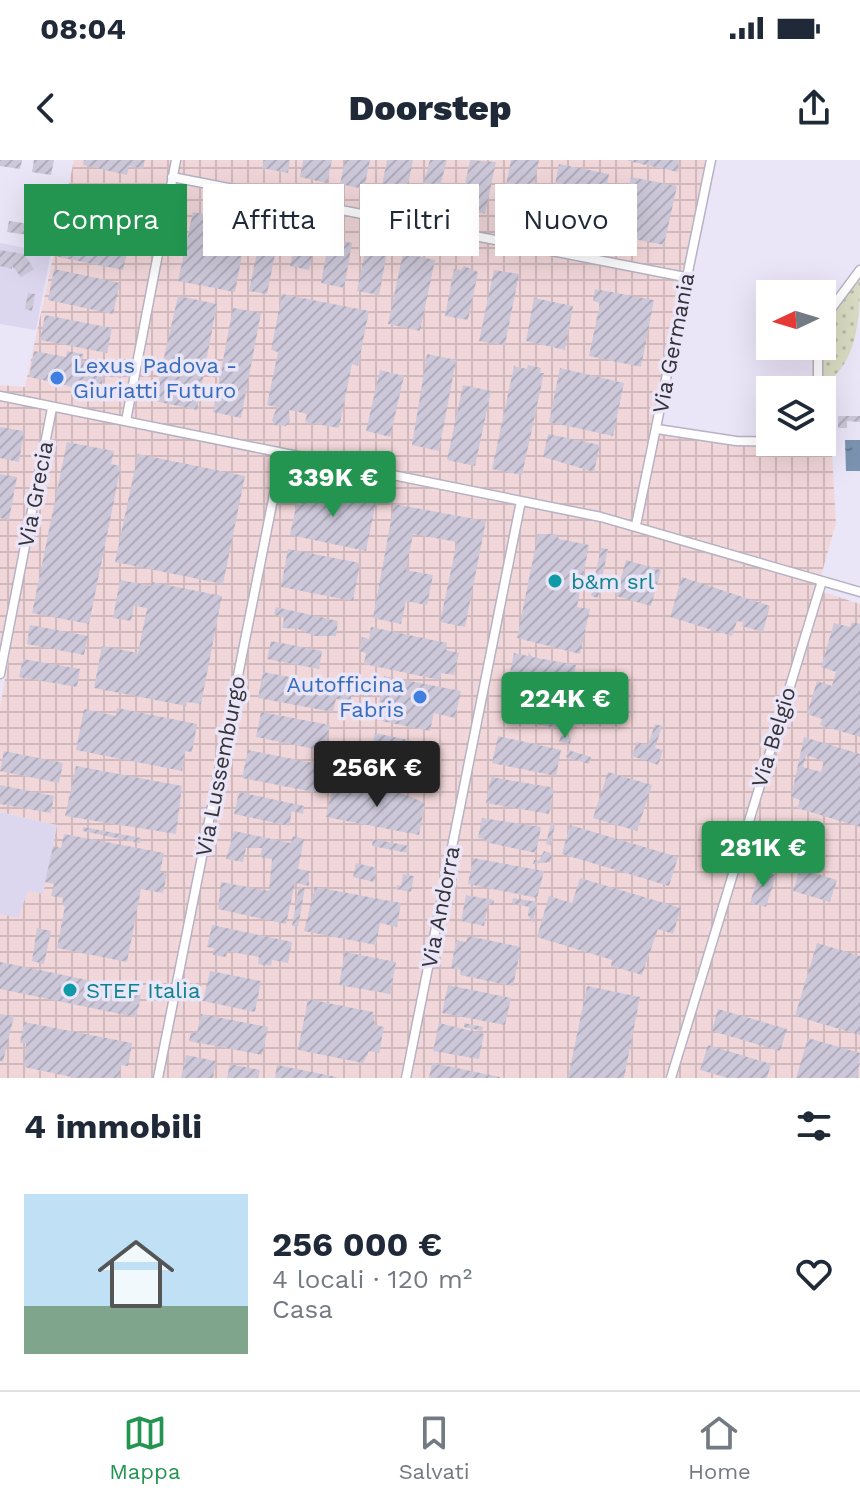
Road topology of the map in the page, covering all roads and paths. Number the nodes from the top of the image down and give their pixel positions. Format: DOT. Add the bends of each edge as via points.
graph roads {
  1 [pos="176,160"];
  2 [pos="711,160"];
  3 [pos="172,177"];
  4 [pos="860,270"];
  5 [pos="685,277"];
  6 [pos="836,302"];
  7 [pos="0,396"];
  8 [pos="52,408"];
  9 [pos="126,421"];
  10 [pos="657,429"];
  11 [pos="756,441"];
  12 [pos="282,454"];
  13 [pos="521,501"];
  14 [pos="636,525"];
  15 [pos="822,581"];
  16 [pos="860,592"];
  17 [pos="0,674"];
  18 [pos="158,1078"];
  19 [pos="406,1078"];
  20 [pos="671,1078"];
  1 -- 3 [label="street"];
  2 -- 5 [label="street, Via Germania"];
  3 -- 5 [label="street"];
  3 -- 9 [label="street"];
  4 -- 6 [label="street"];
  5 -- 10 [label="street, Via Germania"];
  7 -- 8 [label="street"];
  8 -- 9 [label="street"];
  8 -- 17 [label="street, Via Grecia"];
  9 -- 12 [label="street"];
  10 -- 11 [label="street"];
  10 -- 14 [label="street, Via Germania"];
  12 -- 13 [label="street"];
  12 -- 18 [label="street, Via Lussemburgo"];
  13 -- 14 [label="street"];
  13 -- 19 [label="street, Via Andorra"];
  14 -- 15 [label="street"];
  15 -- 16 [label="street"];
  15 -- 20 [label="street, Via Belgio"];
}
